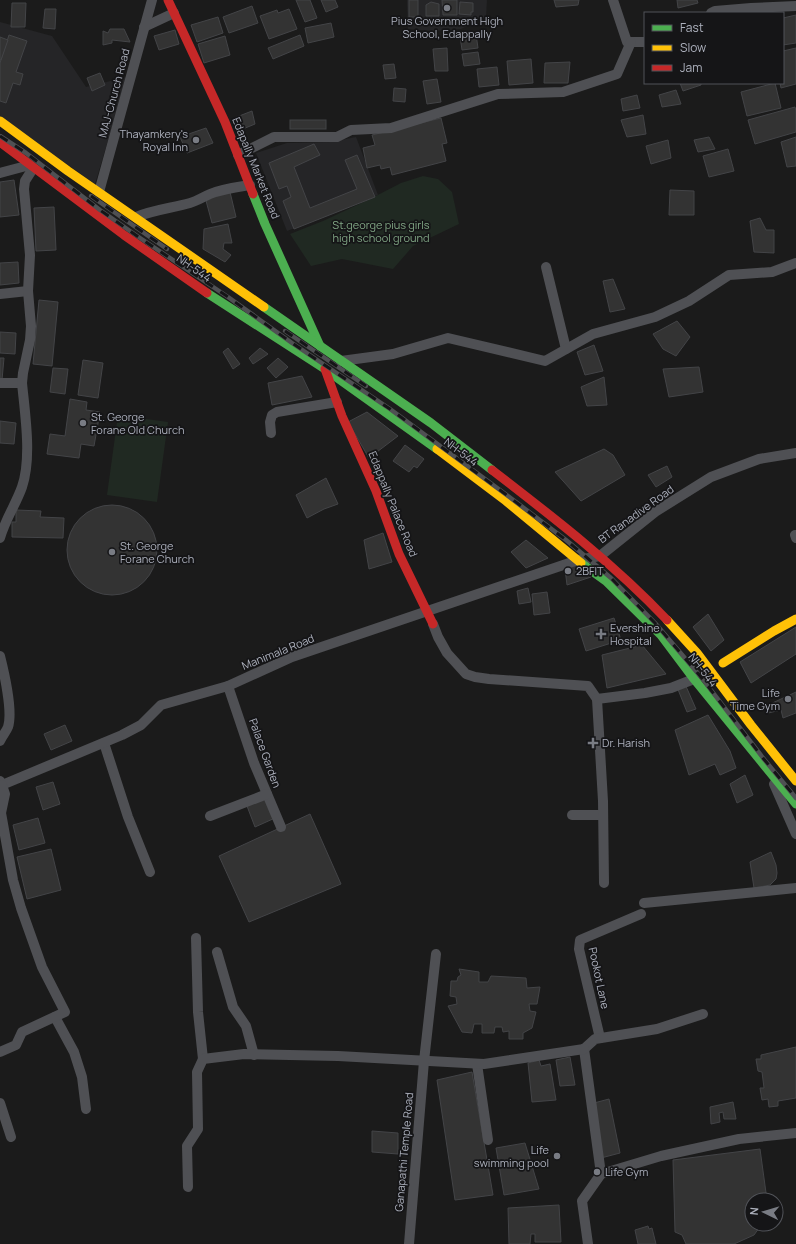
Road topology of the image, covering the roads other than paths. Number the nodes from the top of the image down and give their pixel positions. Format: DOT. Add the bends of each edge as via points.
graph roads {
  1 [pos="152,0"];
  2 [pos="168,0"];
  3 [pos="613,0"];
  4 [pos="796,6"];
  5 [pos="715,12"];
  6 [pos="174,14"];
  7 [pos="144,27"];
  8 [pos="631,42"];
  9 [pos="644,42"];
  10 [pos="0,121"];
  11 [pos="0,128"];
  12 [pos="0,142"];
  13 [pos="0,147"];
  14 [pos="238,155"];
  15 [pos="29,168"];
  16 [pos="68,171"];
  17 [pos="0,173"];
  18 [pos="55,183"];
  19 [pos="250,185"];
  20 [pos="99,192"];
  21 [pos="138,219"];
  22 [pos="160,247"];
  23 [pos="796,263"];
  24 [pos="546,267"];
  25 [pos="28,291"];
  26 [pos="0,294"];
  27 [pos="311,339"];
  28 [pos="320,346"];
  29 [pos="566,349"];
  30 [pos="304,355"];
  31 [pos="341,361"];
  32 [pos="325,369"];
  33 [pos="0,383"];
  34 [pos="22,383"];
  35 [pos="337,402"];
  36 [pos="271,433"];
  37 [pos="796,453"];
  38 [pos="0,538"];
  39 [pos="600,556"];
  40 [pos="578,560"];
  41 [pos="427,612"];
  42 [pos="796,619"];
  43 [pos="433,624"];
  44 [pos="0,656"];
  45 [pos="723,663"];
  46 [pos="710,670"];
  47 [pos="694,679"];
  48 [pos="228,686"];
  49 [pos="597,699"];
  50 [pos="0,741"];
  51 [pos="104,743"];
  52 [pos="778,758"];
  53 [pos="768,770"];
  54 [pos="796,781"];
  55 [pos="1,783"];
  56 [pos="267,794"];
  57 [pos="796,804"];
  58 [pos="572,815"];
  59 [pos="603,815"];
  60 [pos="210,816"];
  61 [pos="281,827"];
  62 [pos="796,834"];
  63 [pos="150,872"];
  64 [pos="604,883"];
  65 [pos="796,888"];
  66 [pos="644,903"];
  67 [pos="641,914"];
  68 [pos="196,938"];
  69 [pos="217,952"];
  70 [pos="436,954"];
  71 [pos="703,1014"];
  72 [pos="55,1017"];
  73 [pos="600,1038"];
  74 [pos="584,1049"];
  75 [pos="0,1052"];
  76 [pos="254,1055"];
  77 [pos="203,1059"];
  78 [pos="424,1061"];
  79 [pos="477,1064"];
  80 [pos="0,1103"];
  81 [pos="86,1108"];
  82 [pos="796,1133"];
  83 [pos="11,1137"];
  84 [pos="488,1140"];
  85 [pos="601,1174"];
  86 [pos="188,1187"];
  87 [pos="409,1244"];
  88 [pos="588,1244"];
  1 -- 7 [label="street, MAJ-Church Road"];
  2 -- 6 [label="main road, Edapally Market Road"];
  3 -- 8 [label="street" via="626,42"];
  4 -- 5 [label="street"];
  6 -- 7 [label="street"];
  6 -- 14 [label="main road, Edapally Market Road"];
  7 -- 20 [label="street, MAJ-Church Road"];
  8 -- 9 [label="street"];
  8 -- 14 [label="street" via="617,74 563,92 498,94 391,128 352,130 337,136 274,137"];
  10 -- 16 [label="main road"];
  11 -- 16 [label="main road" via="36,154"];
  12 -- 18 [label="main road"];
  13 -- 15 [label="main road"];
  14 -- 19 [label="main road, Edapally Market Road"];
  15 -- 17 [label="street"];
  15 -- 18 [label="main road"];
  15 -- 25 [label="street" via="24,189 30,255"];
  16 -- 20 [label="main road, NH-544"];
  18 -- 22 [label="main road, NH-544" via="83,205"];
  19 -- 21 [label="street" via="211,193 190,203 147,212 136,217"];
  19 -- 28 [label="main road, Edapally Market Road"];
  20 -- 21 [label="main road, NH-544"];
  21 -- 22 [label="main road, NH-544"];
  22 -- 27 [label="main road, NH-544" via="229,284"];
  22 -- 30 [label="main road, NH-544" via="222,303"];
  23 -- 29 [label="street" via="772,272 729,275 689,301 655,317 593,334"];
  24 -- 29 [label="street"];
  25 -- 26 [label="street"];
  25 -- 34 [label="street" via="31,326"];
  27 -- 28 [label="main road, NH-544"];
  27 -- 30 [label="main road"];
  28 -- 31 [label="main road, NH-544"];
  29 -- 31 [label="street" via="545,361 448,338 393,354"];
  30 -- 32 [label="main road, NH-544"];
  31 -- 39 [label="main road, NH-544" via="437,428"];
  32 -- 35 [label="main road, Edappally Palace Road"];
  32 -- 40 [label="main road, NH-544" via="432,445"];
  33 -- 34 [label="street"];
  34 -- 38 [label="street" via="27,462 22,487"];
  35 -- 36 [label="street" via="277,412 272,415"];
  35 -- 41 [label="main road, Edappally Palace Road" via="376,491 399,554"];
  37 -- 39 [label="street, BT Ranadive Road" via="758,459 710,477 655,512"];
  39 -- 40 [label="street, BT Ranadive Road"];
  39 -- 46 [label="main road, NH-544" via="649,601"];
  40 -- 41 [label="street, Manimala Road"];
  40 -- 47 [label="main road, NH-544" via="606,581 662,635"];
  41 -- 43 [label="main road, Edappally Palace Road"];
  41 -- 48 [label="street, Manimala Road" via="292,657"];
  42 -- 45 [label="main road"];
  43 -- 49 [label="street" via="447,653 466,674 489,679 588,686"];
  44 -- 50 [label="street" via="9,713 8,726"];
  45 -- 46 [label="street"];
  46 -- 52 [label="main road, NH-544"];
  47 -- 49 [label="street" via="671,688"];
  47 -- 53 [label="main road, NH-544"];
  48 -- 51 [label="street, Manimala Road" via="161,705 141,725"];
  48 -- 56 [label="street, Palace Garden"];
  49 -- 59 [label="street"];
  51 -- 55 [label="street, Manimala Road"];
  51 -- 63 [label="street" via="128,817"];
  52 -- 53 [label="main road"];
  52 -- 54 [label="main road"];
  53 -- 57 [label="main road, NH-544"];
  53 -- 62 [label="street"];
  55 -- 72 [label="street" via="5,794 1,813 13,880 42,967 65,1012"];
  56 -- 60 [label="street"];
  56 -- 61 [label="street, Palace Garden"];
  58 -- 59 [label="street"];
  59 -- 64 [label="street"];
  65 -- 66 [label="street"];
  67 -- 73 [label="street, Pookot Lane" via="580,940 579,949"];
  68 -- 77 [label="street" via="198,1012"];
  69 -- 76 [label="street" via="233,1007 246,1026"];
  70 -- 78 [label="street, Ganapathi Temple Road"];
  71 -- 73 [label="street" via="657,1029"];
  72 -- 75 [label="street" via="22,1032 16,1045"];
  72 -- 81 [label="street" via="74,1052 82,1077"];
  73 -- 74 [label="street" via="595,1039"];
  74 -- 79 [label="street"];
  74 -- 85 [label="street"];
  76 -- 77 [label="street"];
  76 -- 78 [label="street"];
  77 -- 86 [label="street" via="197,1072 198,1129 187,1146"];
  78 -- 79 [label="street"];
  78 -- 87 [label="street, Ganapathi Temple Road"];
  79 -- 84 [label="street"];
  80 -- 83 [label="street"];
  82 -- 85 [label="street" via="739,1139 661,1156"];
  85 -- 88 [label="street" via="582,1201"];
}
